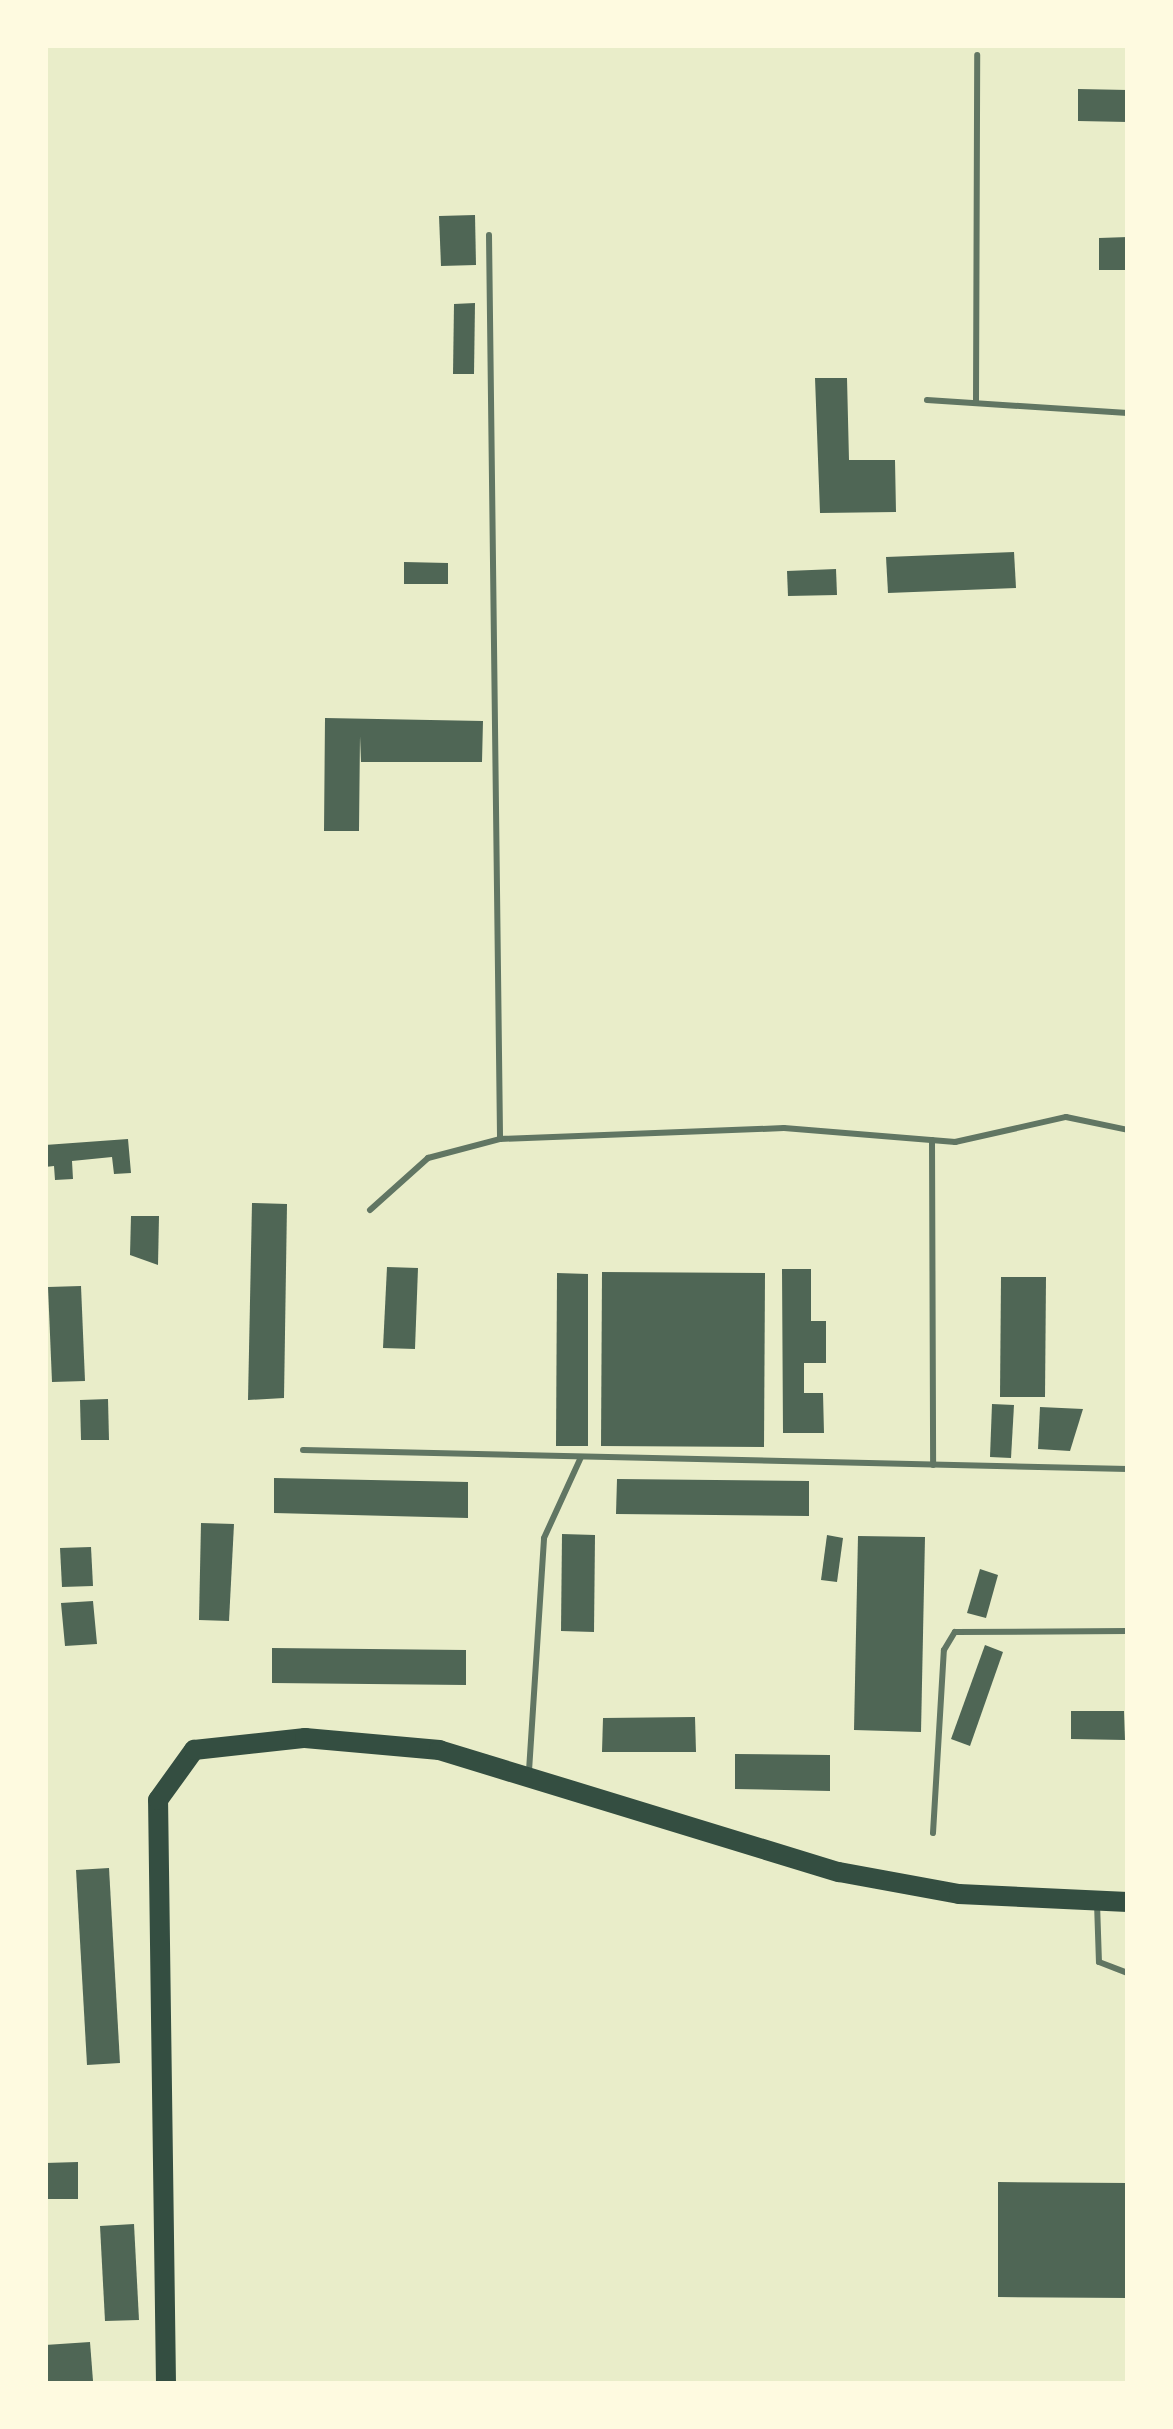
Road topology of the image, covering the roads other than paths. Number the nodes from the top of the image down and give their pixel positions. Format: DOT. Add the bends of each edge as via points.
graph roads {
  1 [pos="977,55"];
  2 [pos="489,235"];
  3 [pos="927,400"];
  4 [pos="976,402"];
  5 [pos="1128,413"];
  6 [pos="1128,1130"];
  7 [pos="500,1139"];
  8 [pos="932,1140"];
  9 [pos="370,1210"];
  10 [pos="303,1450"];
  11 [pos="581,1456"];
  12 [pos="934,1465"];
  13 [pos="1128,1469"];
  14 [pos="1128,1631"];
  15 [pos="529,1771"];
  16 [pos="934,1834"];
  17 [pos="1097,1901"];
  18 [pos="1128,1902"];
  19 [pos="1128,1974"];
  20 [pos="166,2384"];
  1 -- 4 [label="lane"];
  2 -- 7 [label="lane"];
  3 -- 4 [label="lane"];
  4 -- 5 [label="lane"];
  6 -- 8 [label="lane" via="1066,1117"];
  7 -- 8 [label="lane" via="784,1128"];
  7 -- 9 [label="lane" via="428,1158"];
  8 -- 12 [label="lane"];
  10 -- 11 [label="lane"];
  11 -- 12 [label="lane"];
  11 -- 15 [label="lane" via="544,1538"];
  12 -- 13 [label="lane"];
  14 -- 16 [label="lane" via="955,1632 944,1650"];
  15 -- 17 [label="main road" via="839,1872 959,1894"];
  15 -- 20 [label="main road" via="439,1750 305,1738 218,1742 168,1776 158,1800"];
  17 -- 18 [label="main road"];
  17 -- 19 [label="lane" via="1099,1962"];
}
